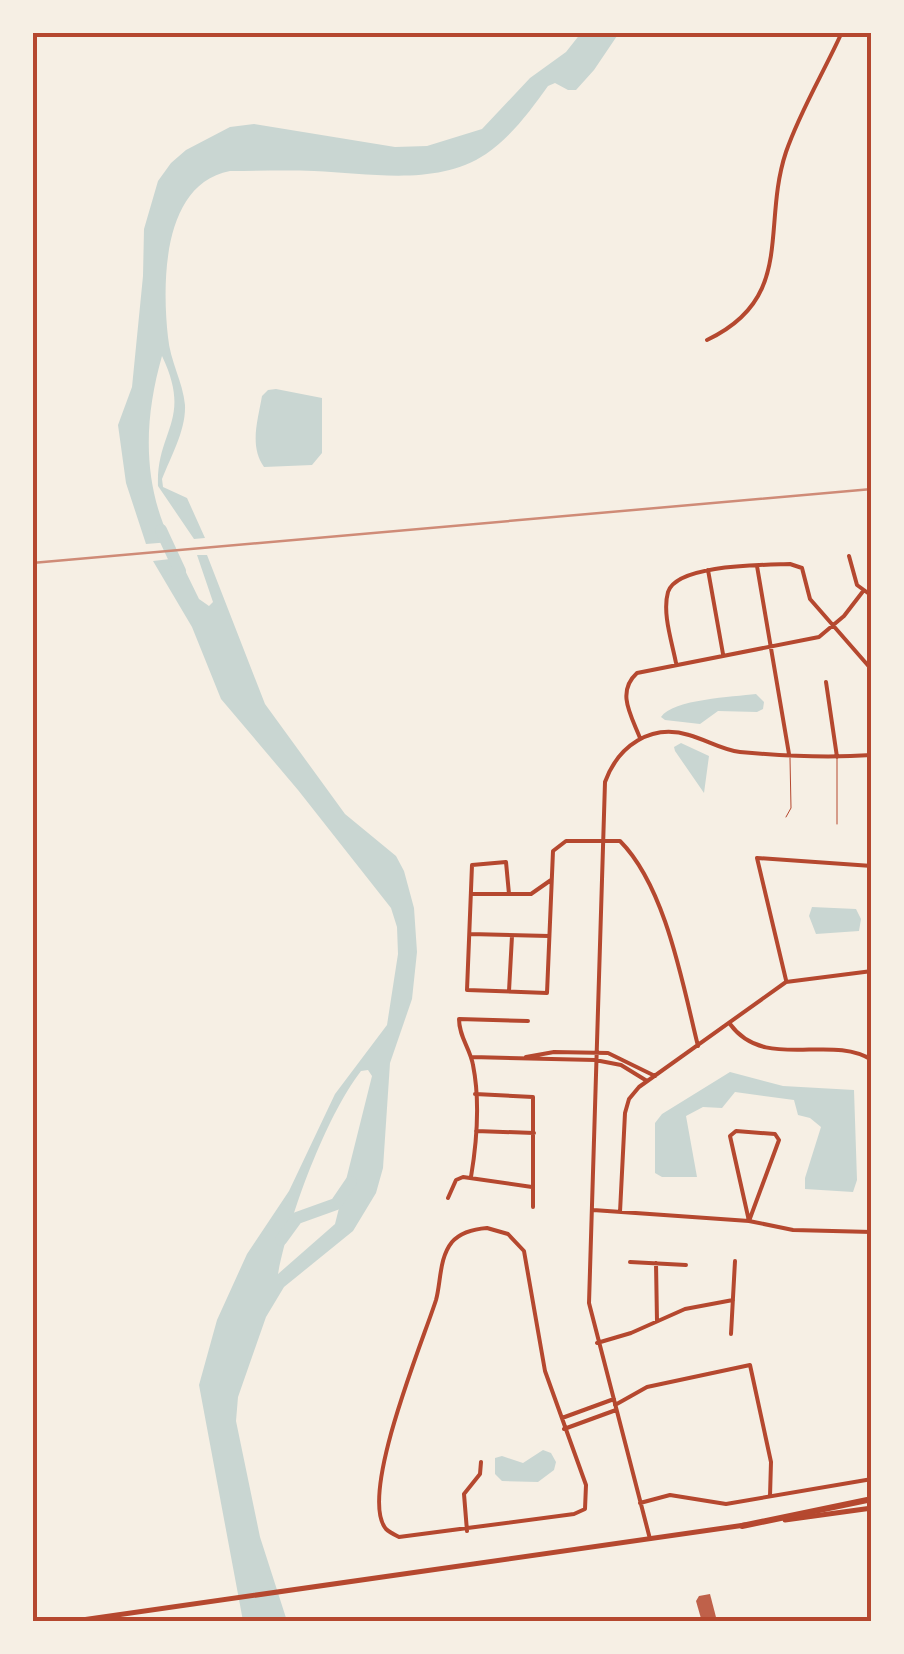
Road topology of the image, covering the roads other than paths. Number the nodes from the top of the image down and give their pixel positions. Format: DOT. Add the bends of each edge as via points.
graph roads {
  1 [pos="842,32"];
  2 [pos="707,340"];
  3 [pos="850,556"];
  4 [pos="758,566"];
  5 [pos="708,570"];
  6 [pos="864,590"];
  7 [pos="872,596"];
  8 [pos="833,627"];
  9 [pos="772,646"];
  10 [pos="723,655"];
  11 [pos="676,664"];
  12 [pos="872,670"];
  13 [pos="826,682"];
  14 [pos="640,738"];
  15 [pos="789,755"];
  16 [pos="872,755"];
  17 [pos="837,757"];
  18 [pos="786,817"];
  19 [pos="837,824"];
  20 [pos="602,839"];
  21 [pos="872,866"];
  22 [pos="551,880"];
  23 [pos="472,894"];
  24 [pos="509,894"];
  25 [pos="470,934"];
  26 [pos="512,936"];
  27 [pos="549,936"];
  28 [pos="872,971"];
  29 [pos="786,982"];
  30 [pos="509,991"];
  31 [pos="528,1020"];
  32 [pos="730,1024"];
  33 [pos="698,1046"];
  34 [pos="595,1056"];
  35 [pos="472,1057"];
  36 [pos="872,1060"];
  37 [pos="654,1076"];
  38 [pos="647,1081"];
  39 [pos="476,1094"];
  40 [pos="476,1131"];
  41 [pos="534,1132"];
  42 [pos="471,1177"];
  43 [pos="532,1187"];
  44 [pos="448,1198"];
  45 [pos="532,1206"];
  46 [pos="591,1210"];
  47 [pos="620,1212"];
  48 [pos="749,1221"];
  49 [pos="872,1232"];
  50 [pos="735,1261"];
  51 [pos="630,1262"];
  52 [pos="656,1263"];
  53 [pos="686,1265"];
  54 [pos="733,1300"];
  55 [pos="657,1322"];
  56 [pos="731,1334"];
  57 [pos="597,1343"];
  58 [pos="615,1405"];
  59 [pos="560,1419"];
  60 [pos="564,1429"];
  61 [pos="481,1462"];
  62 [pos="872,1480"];
  63 [pos="770,1496"];
  64 [pos="872,1499"];
  65 [pos="640,1502"];
  66 [pos="872,1508"];
  67 [pos="742,1526"];
  68 [pos="467,1531"];
  69 [pos="650,1540"];
  70 [pos="68,1622"];
  1 -- 2 [label="street" via="787,150 766,278 752,308"];
  3 -- 6 [label="street" via="854,580"];
  4 -- 5 [label="street"];
  4 -- 8 [label="street" via="802,568 810,598"];
  4 -- 9 [label="street"];
  5 -- 10 [label="street"];
  5 -- 11 [label="street" via="679,580 668,592"];
  6 -- 7 [label="street"];
  6 -- 8 [label="street"];
  8 -- 9 [label="street" via="819,638"];
  8 -- 12 [label="street"];
  9 -- 10 [label="street"];
  9 -- 15 [label="street"];
  10 -- 11 [label="street"];
  11 -- 14 [label="street" via="643,670 627,684 627,706"];
  13 -- 17 [label="street"];
  14 -- 15 [label="street" via="678,732 729,750"];
  14 -- 20 [label="street" via="622,750 606,776"];
  15 -- 17 [label="street"];
  15 -- 18 [label="lane"];
  16 -- 17 [label="street"];
  17 -- 19 [label="lane"];
  20 -- 22 [label="street" via="558,845"];
  20 -- 33 [label="street" via="623,844 656,898"];
  20 -- 34 [label="street"];
  21 -- 29 [label="street" via="757,858"];
  22 -- 24 [label="street" via="531,894"];
  22 -- 27 [label="street"];
  23 -- 24 [label="street"];
  23 -- 24 [label="street" via="472,865 506,862"];
  23 -- 25 [label="street"];
  25 -- 26 [label="street"];
  25 -- 30 [label="street" via="467,990"];
  26 -- 27 [label="street"];
  26 -- 30 [label="street"];
  27 -- 30 [label="street" via="548,993"];
  28 -- 29 [label="street"];
  29 -- 32 [label="street"];
  31 -- 35 [label="street" via="459,1019"];
  32 -- 33 [label="street"];
  32 -- 36 [label="street" via="776,1050 858,1052"];
  33 -- 37 [label="street"];
  34 -- 35 [label="street"];
  34 -- 37 [label="street" via="616,1054"];
  34 -- 38 [label="street"];
  34 -- 46 [label="street"];
  35 -- 39 [label="street"];
  37 -- 38 [label="street"];
  38 -- 47 [label="street" via="624,1113"];
  39 -- 40 [label="street"];
  39 -- 41 [label="street" via="533,1097"];
  40 -- 41 [label="street"];
  40 -- 42 [label="street"];
  41 -- 43 [label="street"];
  42 -- 43 [label="street"];
  42 -- 44 [label="street" via="459,1178"];
  43 -- 45 [label="street"];
  46 -- 47 [label="street"];
  46 -- 57 [label="street" via="589,1303"];
  47 -- 48 [label="street"];
  48 -- 48 [label="street" via="730,1136 736,1131 775,1134 779,1140"];
  48 -- 49 [label="street"];
  50 -- 54 [label="street"];
  51 -- 52 [label="street"];
  52 -- 53 [label="street"];
  52 -- 55 [label="street"];
  54 -- 55 [label="street"];
  54 -- 56 [label="street"];
  55 -- 57 [label="street"];
  57 -- 58 [label="street"];
  58 -- 59 [label="street"];
  58 -- 60 [label="street"];
  58 -- 63 [label="street" via="648,1387 750,1365 771,1462"];
  58 -- 65 [label="street"];
  59 -- 60 [label="street"];
  59 -- 68 [label="street" via="524,1251 508,1234 476,1229 460,1236 444,1255 389,1441 380,1502 387,1530 399,1537"];
  60 -- 68 [label="street" via="586,1485 585,1510"];
  61 -- 68 [label="street" via="464,1494"];
  62 -- 63 [label="street"];
  63 -- 65 [label="street" via="713,1504 670,1496"];
  64 -- 67 [label="highway"];
  65 -- 69 [label="street"];
  66 -- 67 [label="main road"];
  67 -- 69 [label="main road"];
  69 -- 70 [label="main road"];
}
